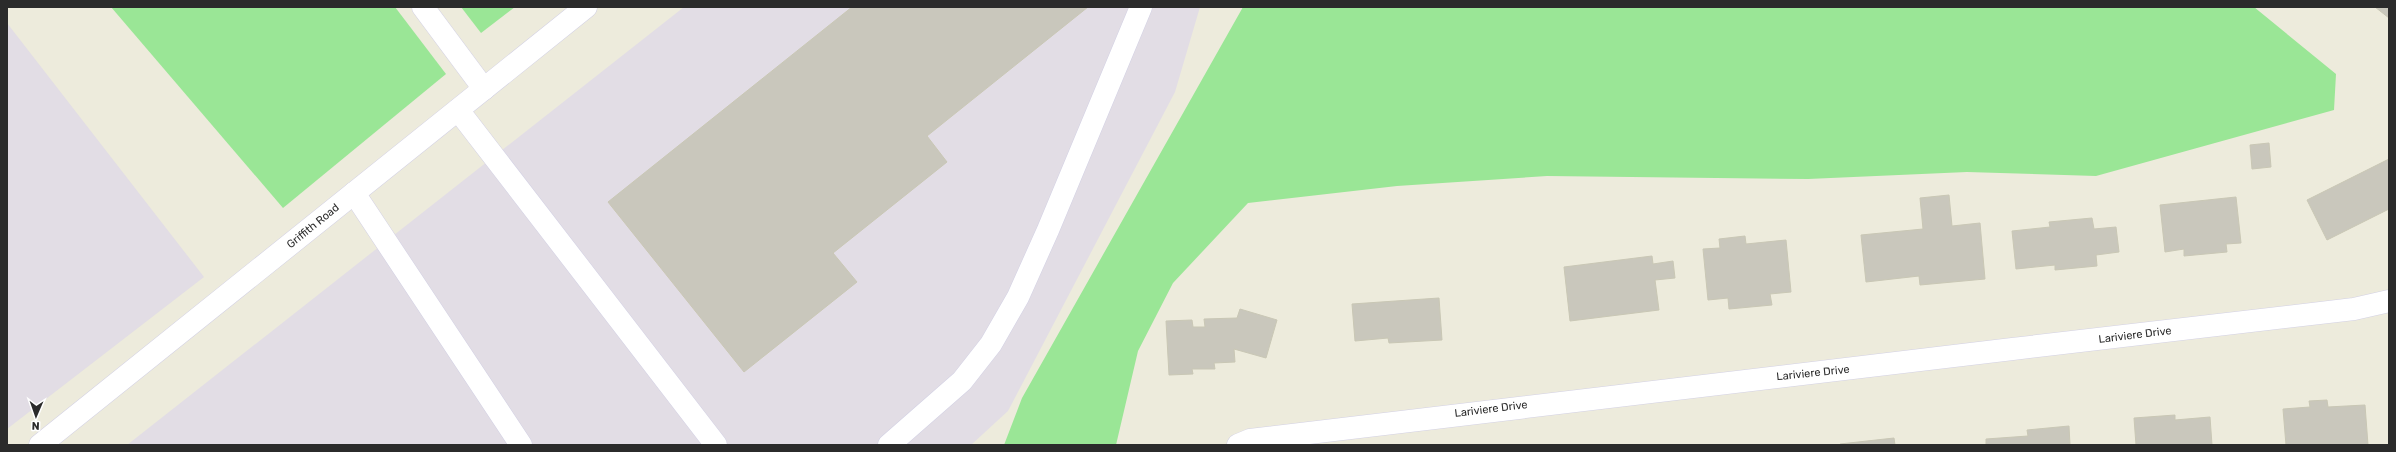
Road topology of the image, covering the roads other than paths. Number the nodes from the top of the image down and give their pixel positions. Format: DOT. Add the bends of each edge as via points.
graph roads {
  1 [pos="423,7"];
  2 [pos="586,7"];
  3 [pos="1141,7"];
  4 [pos="484,89"];
  5 [pos="458,110"];
  6 [pos="354,193"];
  7 [pos="2389,301"];
  8 [pos="40,445"];
  9 [pos="521,445"];
  10 [pos="716,445"];
  11 [pos="889,445"];
  12 [pos="1238,445"];
  1 -- 4 [label="street"];
  2 -- 4 [label="street, Griffith Road"];
  3 -- 11 [label="street" via="1018,297 990,344 962,381"];
  4 -- 5 [label="street, Griffith Road"];
  5 -- 6 [label="street, Griffith Road"];
  5 -- 10 [label="street"];
  6 -- 8 [label="street, Griffith Road"];
  6 -- 9 [label="street"];
  7 -- 12 [label="street, Lariviere Drive" via="2354,308 1970,355 1531,404 1250,440"];
}
